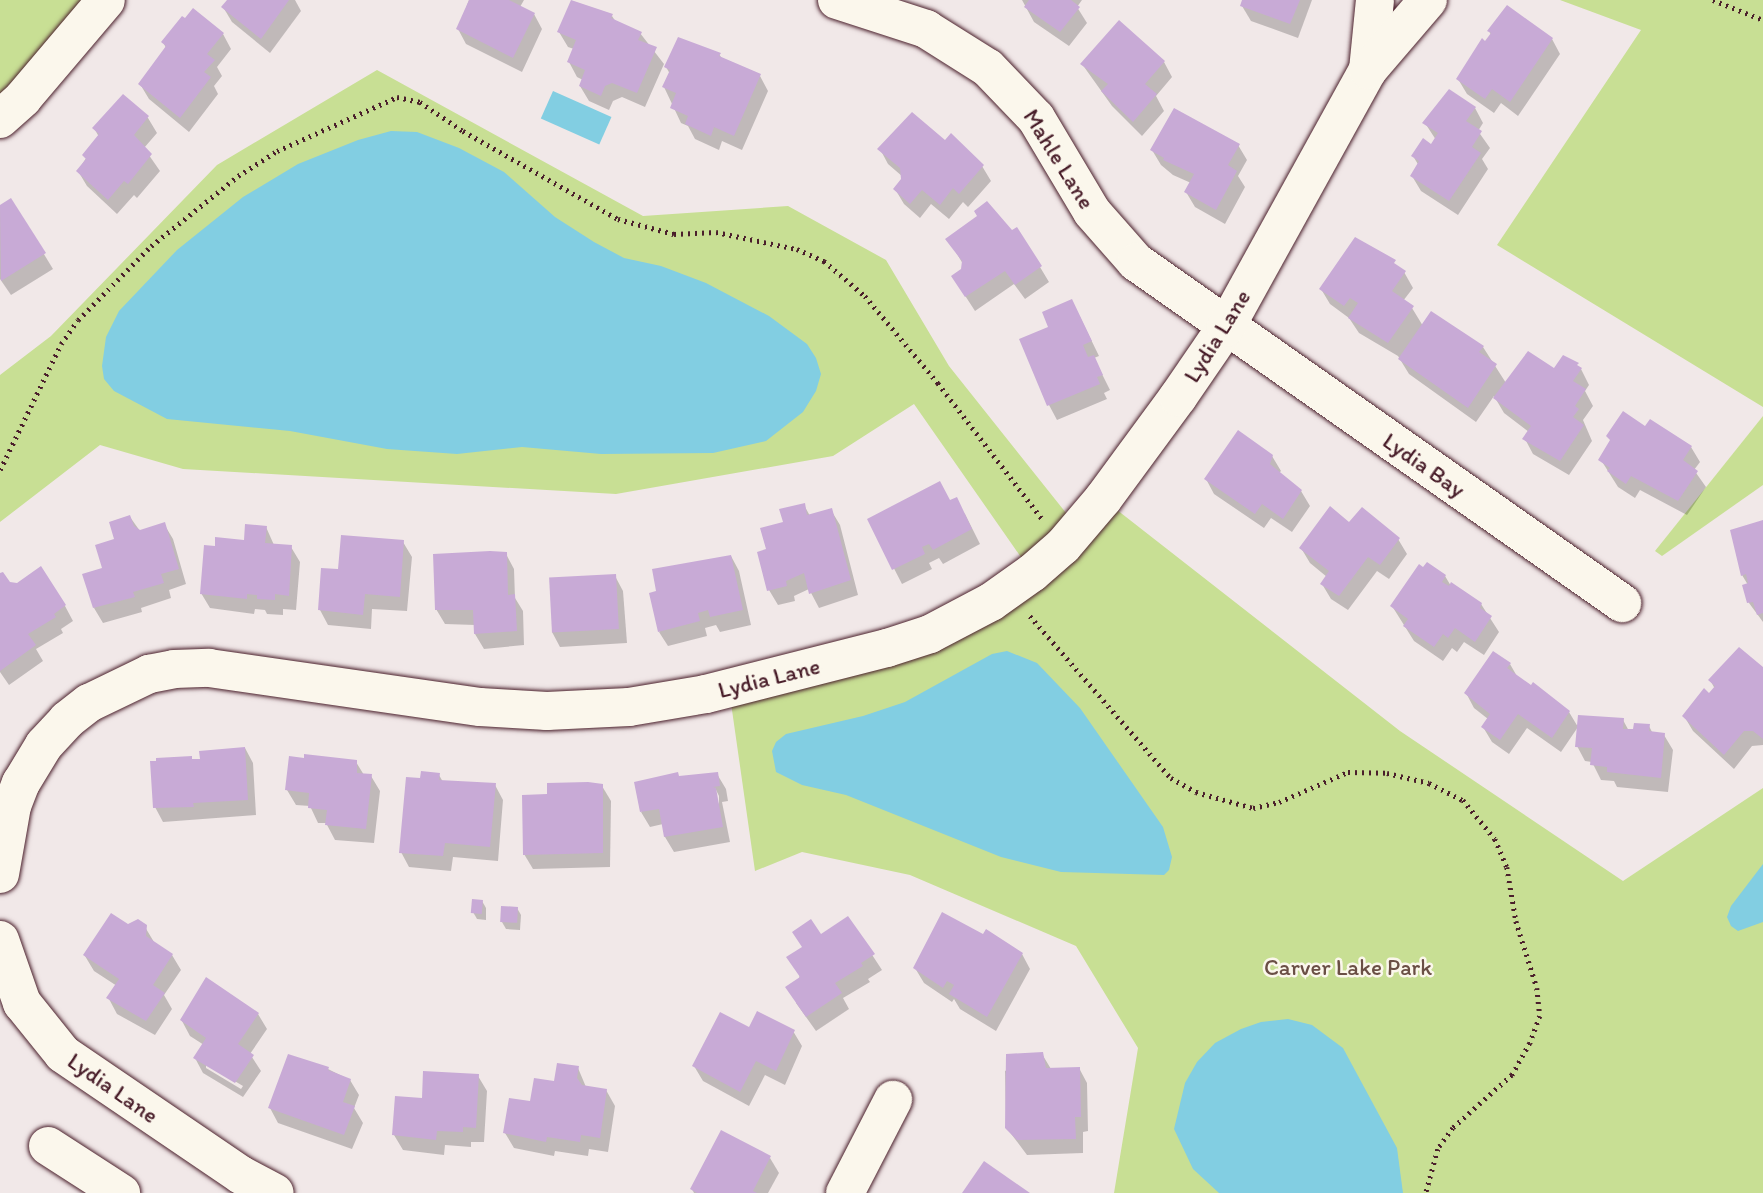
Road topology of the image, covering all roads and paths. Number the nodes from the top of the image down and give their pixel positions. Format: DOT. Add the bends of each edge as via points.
graph roads {
  1 [pos="106,0"];
  2 [pos="837,0"];
  3 [pos="1376,0"];
  4 [pos="1428,0"];
  5 [pos="1713,0"];
  6 [pos="1763,20"];
  7 [pos="1368,70"];
  8 [pos="0,119"];
  9 [pos="1226,327"];
  10 [pos="0,470"];
  11 [pos="1063,546"];
  12 [pos="1007,592"];
  13 [pos="1622,603"];
  14 [pos="0,874"];
  15 [pos="0,940"];
  16 [pos="893,1100"];
  17 [pos="48,1146"];
  18 [pos="121,1193"];
  19 [pos="275,1193"];
  20 [pos="845,1193"];
  21 [pos="1426,1193"];
  1 -- 8 [label="street"];
  2 -- 9 [label="street, Mahle Lane" via="926,29 988,68 1037,118 1092,212 1120,247"];
  3 -- 7 [label="street, Lydia Lane"];
  4 -- 7 [label="street, Lydia Lane"];
  5 -- 6 [label="path"];
  7 -- 9 [label="street, Lydia Lane"];
  9 -- 11 [label="street, Lydia Lane" via="1122,473"];
  9 -- 13 [label="street, Lydia Bay"];
  10 -- 11 [label="path" via="61,344 78,320 151,246 238,176 277,151 397,97 420,103 618,219 674,234 716,232 770,243 824,261 865,296 938,383"];
  11 -- 12 [label="street, Lydia Lane"];
  12 -- 14 [label="street, Lydia Lane" via="952,624 887,648 706,695 629,707 557,711 480,707 209,667 149,674 89,703 44,745 12,806"];
  12 -- 21 [label="path" via="1171,778 1196,792 1253,808 1279,802 1348,772 1387,773 1429,783 1463,800 1495,839 1507,867 1540,1016 1512,1074 1453,1128 1438,1149"];
  15 -- 19 [label="street, Lydia Lane" via="22,1003 63,1054"];
  16 -- 20 [label="street"];
  17 -- 18 [label="street"];
}
